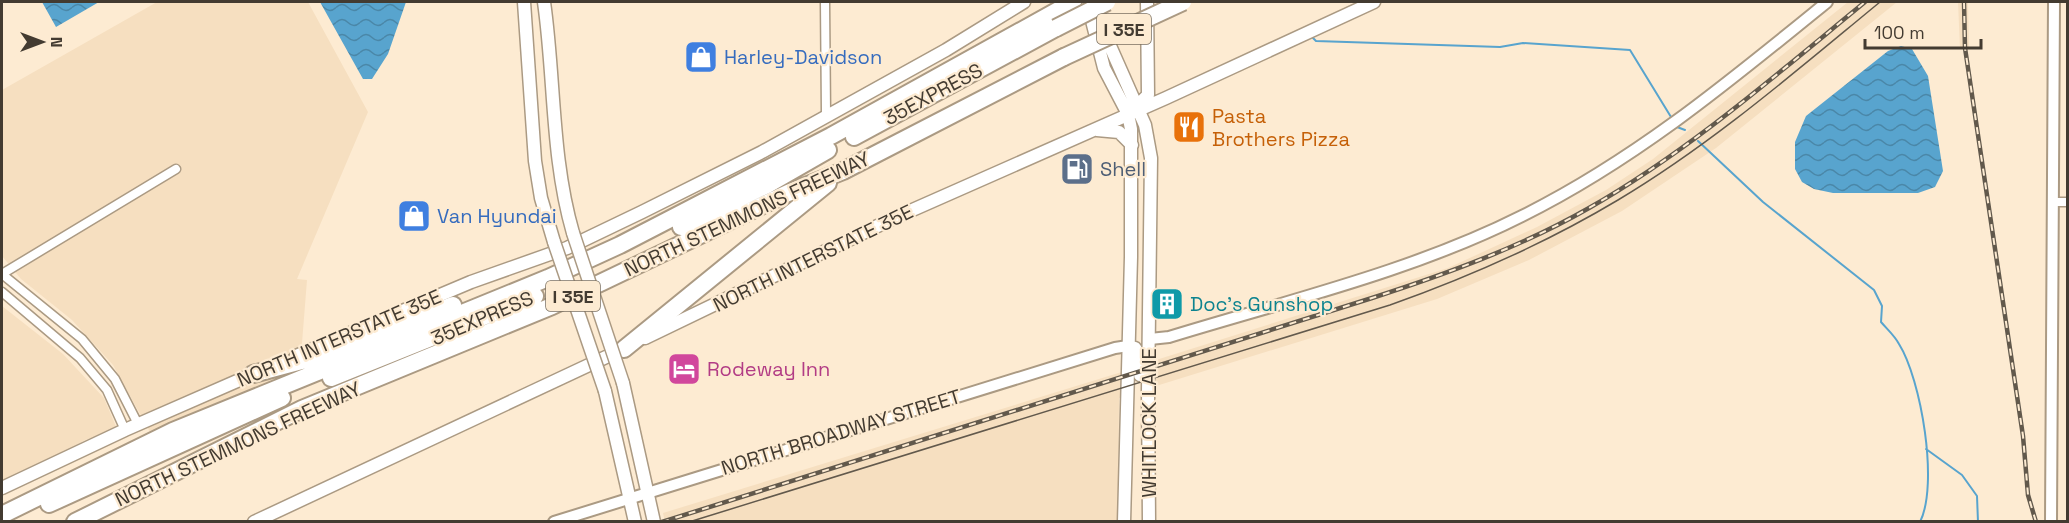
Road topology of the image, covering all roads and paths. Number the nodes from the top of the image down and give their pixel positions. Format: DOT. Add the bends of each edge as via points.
graph roads {
  1 [pos="524,2"];
  2 [pos="544,2"];
  3 [pos="825,2"];
  4 [pos="1024,2"];
  5 [pos="1073,2"];
  6 [pos="1090,2"];
  7 [pos="1100,2"];
  8 [pos="1107,2"];
  9 [pos="1147,2"];
  10 [pos="1184,2"];
  11 [pos="1374,2"];
  12 [pos="1827,2"];
  13 [pos="2054,2"];
  14 [pos="1055,19"];
  15 [pos="1134,111"];
  16 [pos="826,114"];
  17 [pos="1087,131"];
  18 [pos="1132,145"];
  19 [pos="176,169"];
  20 [pos="843,171"];
  21 [pos="2054,202"];
  22 [pos="2067,202"];
  23 [pos="620,245"];
  24 [pos="1131,257"];
  25 [pos="2,274"];
  26 [pos="2,292"];
  27 [pos="1150,339"];
  28 [pos="1128,346"];
  29 [pos="624,349"];
  30 [pos="253,374"];
  31 [pos="1148,391"];
  32 [pos="138,424"];
  33 [pos="125,430"];
  34 [pos="2,488"];
  35 [pos="649,492"];
  36 [pos="630,498"];
  37 [pos="2,515"];
  38 [pos="10,522"];
  39 [pos="75,522"];
  40 [pos="254,522"];
  41 [pos="554,522"];
  42 [pos="635,522"];
  43 [pos="654,522"];
  44 [pos="1124,522"];
  45 [pos="1149,522"];
  46 [pos="2051,522"];
  1 -- 36 [label="main road, bridge" via="541,198 605,391"];
  2 -- 35 [label="main road, bridge" via="562,196 622,383"];
  3 -- 16 [label="street"];
  4 -- 16 [label="main road, NORTH INTERSTATE 35E" via="946,50"];
  5 -- 14 [label="highway, NORTH STEMMONS FREEWAY / I 35E"];
  6 -- 15 [label="main road" via="1087,8 1104,68"];
  7 -- 15 [label="main road" via="1099,21"];
  8 -- 14 [label="highway, bridge"];
  9 -- 15 [label="main road" via="1148,95"];
  10 -- 20 [label="highway, NORTH STEMMONS FREEWAY / I 35E, bridge" via="1064,57"];
  11 -- 15 [label="main road, NORTH INTERSTATE 35E"];
  12 -- 27 [label="street" via="1746,70 1650,140 1521,217 1386,269 1169,337"];
  13 -- 21 [label="street"];
  14 -- 23 [label="highway, NORTH STEMMONS FREEWAY / I 35E"];
  14 -- 38 [label="highway, 35EXPRESS" via="767,185 551,289 300,390"];
  15 -- 17 [label="main road, NORTH INTERSTATE 35E"];
  15 -- 18 [label="main road, WHITLOCK LANE"];
  15 -- 27 [label="main road, WHITLOCK LANE" via="1148,141 1153,180"];
  16 -- 30 [label="main road, NORTH INTERSTATE 35E" via="762,152 567,248 471,282"];
  17 -- 18 [label="main road" via="1119,132"];
  17 -- 29 [label="main road, NORTH INTERSTATE 35E" via="892,219"];
  18 -- 24 [label="main road, WHITLOCK LANE"];
  19 -- 25 [label="street"];
  20 -- 29 [label="highway"];
  20 -- 39 [label="highway, NORTH STEMMONS FREEWAY / I 35E" via="552,306 302,409"];
  21 -- 22 [label="street"];
  21 -- 46 [label="street"];
  23 -- 30 [label="highway" via="588,250 324,355"];
  23 -- 37 [label="highway, NORTH STEMMONS FREEWAY / I 35E" via="548,279 173,431"];
  24 -- 27 [label="main road" via="1136,272 1137,335 1142,340"];
  24 -- 28 [label="main road, WHITLOCK LANE"];
  25 -- 32 [label="street" via="82,339 115,379"];
  26 -- 33 [label="street" via="80,358 107,390"];
  27 -- 31 [label="main road, WHITLOCK LANE"];
  28 -- 31 [label="main road" via="1139,355 1140,389"];
  28 -- 35 [label="street, NORTH BROADWAY STREET"];
  28 -- 44 [label="main road, WHITLOCK LANE"];
  29 -- 40 [label="main road, NORTH INTERSTATE 35E"];
  30 -- 32 [label="main road, NORTH INTERSTATE 35E"];
  31 -- 45 [label="main road, WHITLOCK LANE"];
  32 -- 33 [label="main road, NORTH INTERSTATE 35E"];
  33 -- 34 [label="main road, NORTH INTERSTATE 35E"];
  35 -- 36 [label="street, NORTH BROADWAY STREET"];
  35 -- 43 [label="main road"];
  36 -- 41 [label="street, NORTH BROADWAY STREET"];
  36 -- 42 [label="main road"];
}
